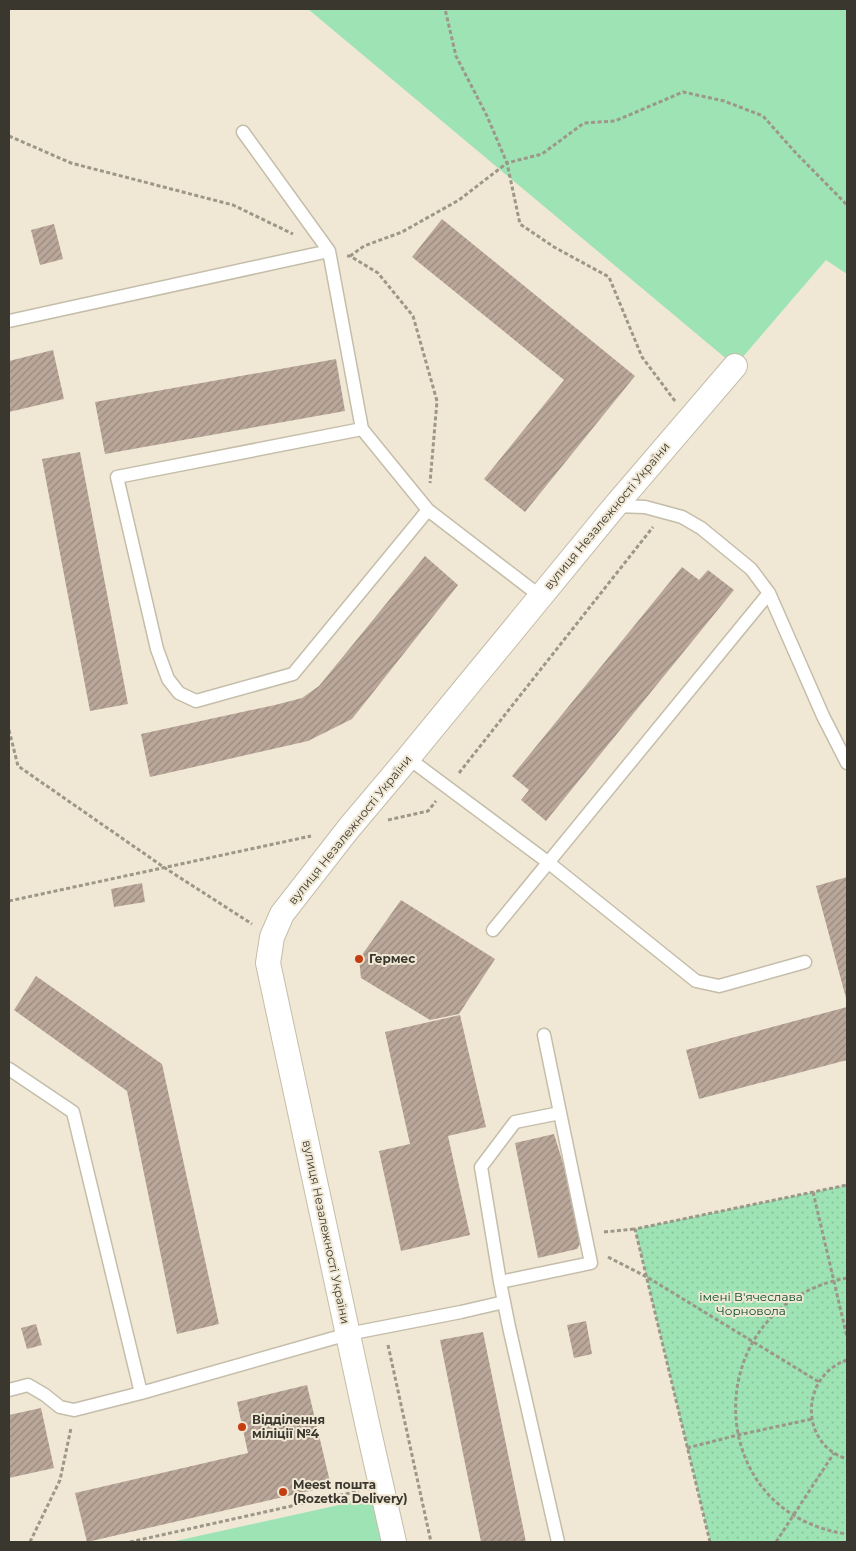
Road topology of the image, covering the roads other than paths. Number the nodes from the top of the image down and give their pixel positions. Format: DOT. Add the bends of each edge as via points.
graph roads {
  1 [pos="242,132"];
  2 [pos="329,251"];
  3 [pos="9,321"];
  4 [pos="735,366"];
  5 [pos="362,428"];
  6 [pos="615,506"];
  7 [pos="428,510"];
  8 [pos="769,592"];
  9 [pos="540,596"];
  10 [pos="408,758"];
  11 [pos="847,763"];
  12 [pos="549,862"];
  13 [pos="493,930"];
  14 [pos="805,962"];
  15 [pos="544,1035"];
  16 [pos="9,1069"];
  17 [pos="560,1113"];
  18 [pos="500,1282"];
  19 [pos="504,1302"];
  20 [pos="348,1334"];
  21 [pos="9,1390"];
  22 [pos="141,1393"];
  23 [pos="394,1542"];
  24 [pos="558,1542"];
  1 -- 2 [label="lane"];
  2 -- 3 [label="lane"];
  2 -- 5 [label="lane"];
  4 -- 6 [label="street, вулиця Незалежності України"];
  5 -- 7 [label="lane"];
  5 -- 7 [label="lane" via="117,477 157,649 168,678 179,693 196,701 293,674"];
  6 -- 8 [label="lane" via="645,507 682,517 701,528 751,569"];
  6 -- 9 [label="street, вулиця Незалежності України"];
  7 -- 9 [label="lane"];
  8 -- 11 [label="lane"];
  8 -- 12 [label="lane"];
  9 -- 10 [label="street, вулиця Незалежності України"];
  10 -- 12 [label="lane"];
  10 -- 20 [label="street, вулиця Незалежності України" via="282,914 272,937 268,963"];
  12 -- 13 [label="lane"];
  12 -- 14 [label="lane" via="696,981 719,986"];
  15 -- 17 [label="lane"];
  16 -- 22 [label="lane" via="73,1112"];
  17 -- 18 [label="lane" via="515,1122 480,1167"];
  17 -- 18 [label="lane" via="591,1263"];
  18 -- 19 [label="lane"];
  19 -- 20 [label="lane"];
  19 -- 24 [label="lane"];
  20 -- 22 [label="lane"];
  20 -- 23 [label="street, вулиця Незалежності України"];
  21 -- 22 [label="lane" via="28,1385 60,1407 74,1410"];
}
